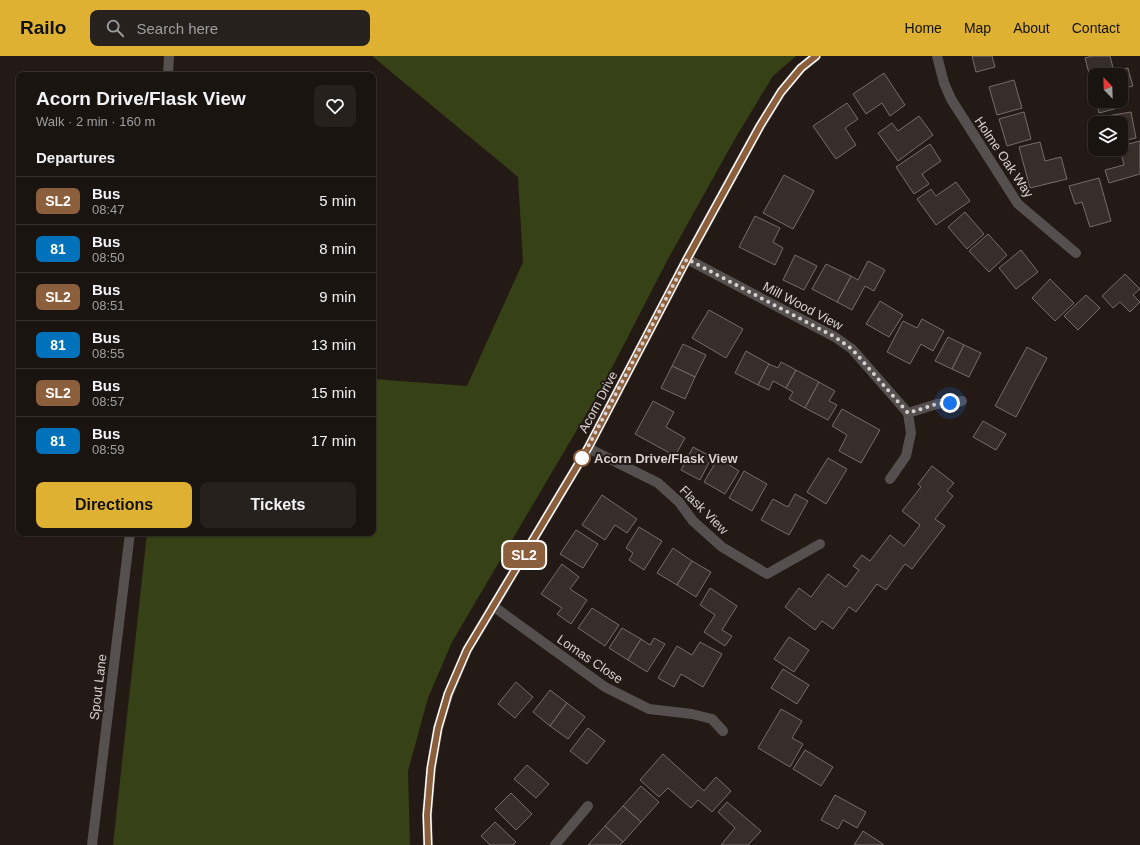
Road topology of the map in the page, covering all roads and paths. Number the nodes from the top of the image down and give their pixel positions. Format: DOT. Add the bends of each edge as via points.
graph roads {
  1 [pos="169,56"];
  2 [pos="816,56"];
  3 [pos="937,56"];
  4 [pos="168,72"];
  5 [pos="1076,253"];
  6 [pos="687,259"];
  7 [pos="962,401"];
  8 [pos="908,413"];
  9 [pos="588,448"];
  10 [pos="890,479"];
  11 [pos="130,536"];
  12 [pos="820,544"];
  13 [pos="493,606"];
  14 [pos="723,731"];
  15 [pos="588,806"];
  16 [pos="92,845"];
  17 [pos="428,845"];
  18 [pos="555,845"];
  1 -- 4 [label="street"];
  2 -- 6 [label="street, Acorn Drive" via="801,68 781,92 739,162"];
  3 -- 5 [label="street, Holme Oak Way" via="950,99 1018,204"];
  6 -- 8 [label="street, Mill Wood View" via="835,337 852,349"];
  6 -- 9 [label="street, Acorn Drive"];
  7 -- 8 [label="street" via="937,404"];
  8 -- 10 [label="street" via="911,433 906,456"];
  9 -- 12 [label="street, Flask View" via="658,483 722,547 767,574"];
  9 -- 13 [label="street, Acorn Drive"];
  11 -- 16 [label="street, Spout Lane"];
  13 -- 14 [label="street, Lomas Close" via="605,687 648,709 712,719"];
  13 -- 17 [label="street, Acorn Drive" via="467,650 448,694 438,728 431,768 427,815"];
  15 -- 18 [label="street"];
}
